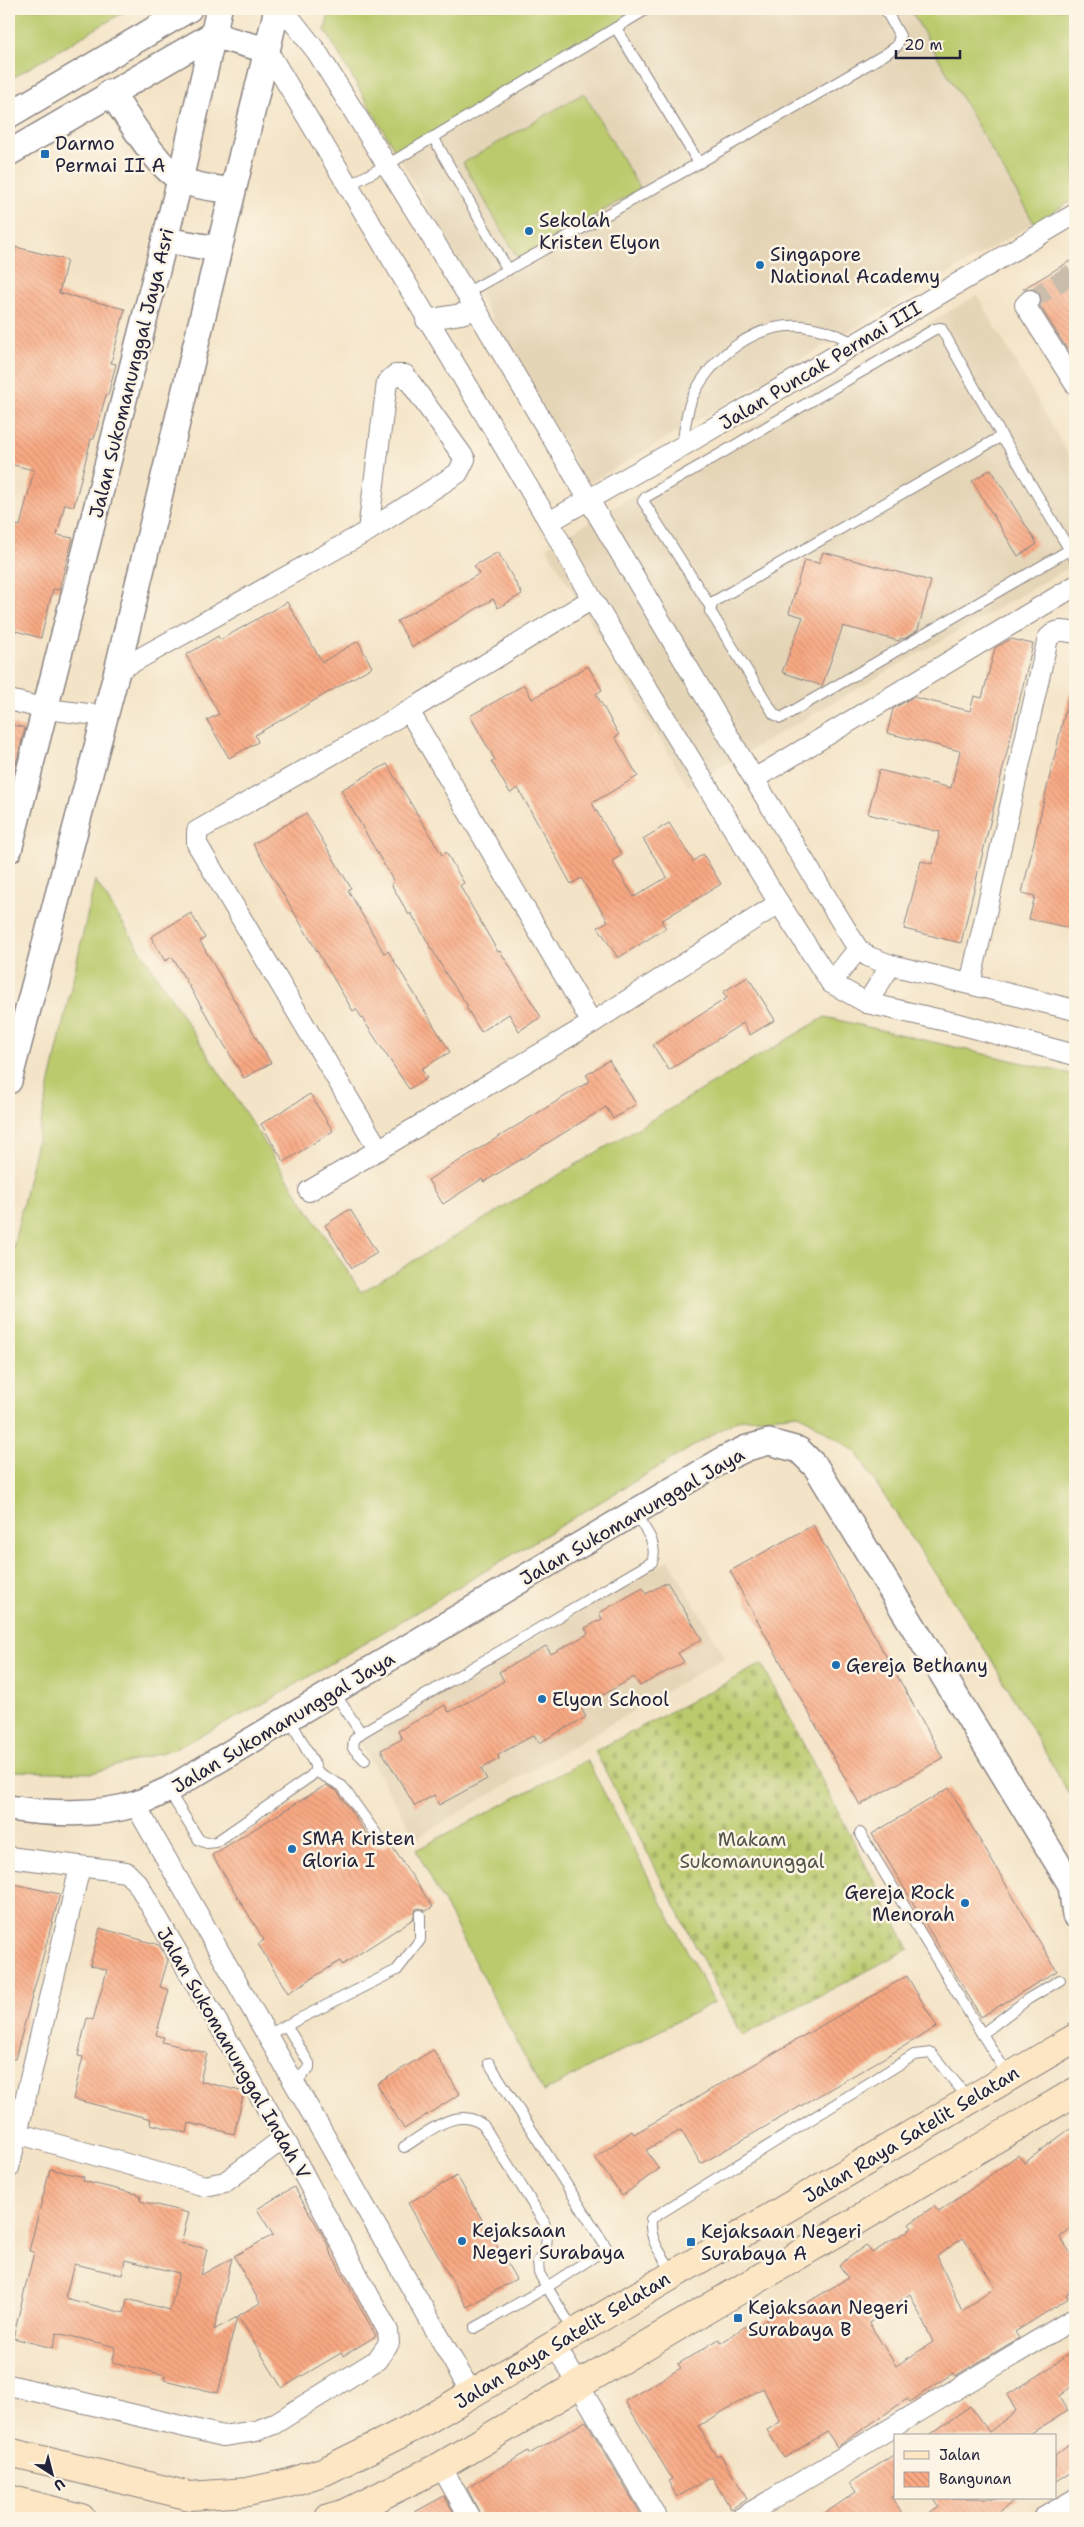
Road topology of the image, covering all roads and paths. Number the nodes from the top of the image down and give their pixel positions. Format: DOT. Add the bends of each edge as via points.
graph roads {
  1 [pos="190,9"];
  2 [pos="219,9"];
  3 [pos="277,9"];
  4 [pos="283,9"];
  5 [pos="646,9"];
  6 [pos="885,9"];
  7 [pos="616,28"];
  8 [pos="212,35"];
  9 [pos="266,50"];
  10 [pos="110,92"];
  11 [pos="9,115"];
  12 [pos="433,137"];
  13 [pos="9,153"];
  14 [pos="699,163"];
  15 [pos="387,165"];
  16 [pos="180,180"];
  17 [pos="347,186"];
  18 [pos="232,191"];
  19 [pos="1075,214"];
  20 [pos="165,240"];
  21 [pos="218,250"];
  22 [pos="508,270"];
  23 [pos="1030,300"];
  24 [pos="471,301"];
  25 [pos="426,320"];
  26 [pos="856,344"];
  27 [pos="1075,384"];
  28 [pos="1004,440"];
  29 [pos="681,447"];
  30 [pos="590,500"];
  31 [pos="549,522"];
  32 [pos="368,531"];
  33 [pos="1069,550"];
  34 [pos="1075,559"];
  35 [pos="1075,586"];
  36 [pos="592,599"];
  37 [pos="710,606"];
  38 [pos="1075,633"];
  39 [pos="117,671"];
  40 [pos="9,700"];
  41 [pos="46,709"];
  42 [pos="409,711"];
  43 [pos="106,716"];
  44 [pos="754,779"];
  45 [pos="9,850"];
  46 [pos="779,903"];
  47 [pos="858,949"];
  48 [pos="891,965"];
  49 [pos="831,983"];
  50 [pos="970,984"];
  51 [pos="867,1003"];
  52 [pos="1075,1010"];
  53 [pos="592,1023"];
  54 [pos="1075,1055"];
  55 [pos="9,1081"];
  56 [pos="379,1150"];
  57 [pos="309,1191"];
  58 [pos="634,1513"];
  59 [pos="334,1692"];
  60 [pos="289,1718"];
  61 [pos="361,1733"];
  62 [pos="365,1760"];
  63 [pos="315,1771"];
  64 [pos="168,1790"];
  65 [pos="135,1804"];
  66 [pos="9,1808"];
  67 [pos="860,1832"];
  68 [pos="382,1842"];
  69 [pos="9,1857"];
  70 [pos="80,1867"];
  71 [pos="1073,1886"];
  72 [pos="420,1915"];
  73 [pos="1075,1915"];
  74 [pos="1060,1980"];
  75 [pos="286,2025"];
  76 [pos="982,2034"];
  77 [pos="267,2035"];
  78 [pos="1075,2038"];
  79 [pos="489,2062"];
  80 [pos="1008,2075"];
  81 [pos="295,2083"];
  82 [pos="1075,2092"];
  83 [pos="970,2099"];
  84 [pos="13,2132"];
  85 [pos="284,2138"];
  86 [pos="404,2147"];
  87 [pos="9,2168"];
  88 [pos="674,2273"];
  89 [pos="547,2287"];
  90 [pos="1075,2318"];
  91 [pos="475,2328"];
  92 [pos="565,2339"];
  93 [pos="9,2385"];
  94 [pos="579,2386"];
  95 [pos="472,2394"];
  96 [pos="9,2452"];
  97 [pos="441,2466"];
  98 [pos="9,2499"];
  99 [pos="1075,2499"];
  100 [pos="338,2517"];
  101 [pos="81,2518"];
  102 [pos="470,2518"];
  103 [pos="657,2518"];
  104 [pos="741,2518"];
  105 [pos="1043,2518"];
  1 -- 11 [label="street"];
  2 -- 8 [label="street, Jalan Sukomanunggal Jaya Asri"];
  3 -- 9 [label="street"];
  4 -- 15 [label="street" via="317,52"];
  5 -- 7 [label="lane"];
  6 -- 14 [label="lane" via="900,36 897,46"];
  7 -- 12 [label="lane"];
  7 -- 14 [label="lane"];
  8 -- 9 [label="street"];
  8 -- 10 [label="street"];
  8 -- 16 [label="street, Jalan Sukomanunggal Jaya Asri"];
  9 -- 17 [label="street"];
  9 -- 18 [label="street"];
  10 -- 13 [label="street"];
  10 -- 16 [label="street" via="159,160"];
  12 -- 15 [label="lane"];
  12 -- 22 [label="lane"];
  14 -- 22 [label="lane"];
  15 -- 17 [label="lane"];
  15 -- 24 [label="street"];
  16 -- 18 [label="street"];
  16 -- 20 [label="street, Jalan Sukomanunggal Jaya Asri"];
  17 -- 25 [label="street"];
  18 -- 21 [label="street"];
  19 -- 26 [label="street, Jalan Puncak Permai III"];
  20 -- 21 [label="street"];
  20 -- 41 [label="street, Jalan Sukomanunggal Jaya Asri"];
  21 -- 39 [label="street"];
  22 -- 24 [label="lane"];
  23 -- 27 [label="street" via="1025,305"];
  24 -- 25 [label="street" via="461,314"];
  24 -- 30 [label="street"];
  25 -- 31 [label="street"];
  26 -- 29 [label="street, Jalan Puncak Permai III"];
  26 -- 29 [label="lane" via="818,328 799,326 770,330 741,342 723,356 702,380 693,396"];
  28 -- 33 [label="lane"];
  28 -- 37 [label="lane" via="1000,437"];
  28 -- 37 [label="lane" via="941,328 935,329 646,497 643,501"];
  29 -- 30 [label="street, Jalan Puncak Permai III"];
  30 -- 31 [label="street, Jalan Puncak Permai III"];
  30 -- 44 [label="street"];
  31 -- 36 [label="street"];
  32 -- 32 [label="street" via="458,473 465,459 404,375 394,374 387,382"];
  32 -- 39 [label="street"];
  33 -- 34 [label="lane"];
  33 -- 37 [label="lane" via="781,718 774,714 713,616"];
  35 -- 44 [label="street"];
  36 -- 42 [label="street"];
  36 -- 46 [label="street"];
  38 -- 50 [label="street" via="1055,631 1048,638"];
  39 -- 43 [label="street"];
  40 -- 41 [label="street"];
  41 -- 43 [label="street"];
  41 -- 45 [label="street, Jalan Sukomanunggal Jaya Asri"];
  42 -- 53 [label="street"];
  42 -- 56 [label="street" via="201,828 197,831 196,840"];
  43 -- 55 [label="street"];
  44 -- 47 [label="street"];
  46 -- 49 [label="street"];
  46 -- 53 [label="street"];
  47 -- 48 [label="street"];
  47 -- 49 [label="street"];
  48 -- 50 [label="street"];
  48 -- 51 [label="street"];
  49 -- 51 [label="street"];
  50 -- 52 [label="street"];
  51 -- 54 [label="street"];
  53 -- 56 [label="street"];
  56 -- 57 [label="street"];
  58 -- 59 [label="street, Jalan Sukomanunggal Jaya"];
  58 -- 61 [label="lane" via="654,1544 656,1552 652,1562"];
  58 -- 71 [label="street, Jalan Sukomanunggal Jaya" via="747,1448 769,1442 799,1450 816,1467"];
  59 -- 60 [label="street, Jalan Sukomanunggal Jaya"];
  59 -- 61 [label="lane"];
  60 -- 63 [label="lane" via="315,1765"];
  60 -- 64 [label="street, Jalan Sukomanunggal Jaya"];
  61 -- 62 [label="lane" via="354,1740 353,1748"];
  63 -- 64 [label="lane" via="216,1842 199,1840"];
  63 -- 68 [label="lane" via="342,1786"];
  64 -- 65 [label="street, Jalan Sukomanunggal Jaya"];
  65 -- 66 [label="street, Jalan Sukomanunggal Jaya" via="100,1810 34,1812"];
  65 -- 77 [label="street"];
  67 -- 76 [label="lane"];
  69 -- 70 [label="street, Jalan Sukomanunggal Indah V"];
  70 -- 84 [label="street"];
  70 -- 85 [label="street, Jalan Sukomanunggal Indah V" via="126,1872 138,1884"];
  71 -- 73 [label="street, Jalan Sukomanunggal Jaya"];
  72 -- 75 [label="lane" via="420,1940 397,1970"];
  74 -- 76 [label="lane" via="1028,1999"];
  75 -- 77 [label="lane"];
  75 -- 81 [label="lane" via="309,2063"];
  76 -- 80 [label="lane"];
  77 -- 81 [label="street"];
  78 -- 80 [label="main road, Jalan Raya Satelit Selatan"];
  79 -- 89 [label="lane" via="606,2247"];
  80 -- 83 [label="main road, Jalan Raya Satelit Selatan"];
  81 -- 95 [label="street"];
  82 -- 94 [label="main road"];
  83 -- 88 [label="main road, Jalan Raya Satelit Selatan"];
  83 -- 88 [label="lane" via="931,2053 914,2055 651,2219 650,2231 656,2247"];
  84 -- 85 [label="street" via="205,2186 225,2182"];
  84 -- 87 [label="street"];
  85 -- 93 [label="street, Jalan Sukomanunggal Indah V" via="388,2331 389,2343 377,2360 282,2419 238,2435 223,2436"];
  86 -- 89 [label="lane" via="443,2122 461,2117 474,2118 482,2125 544,2222 546,2247 538,2262 539,2273"];
  88 -- 92 [label="main road, Jalan Raya Satelit Selatan"];
  89 -- 91 [label="lane"];
  89 -- 92 [label="lane"];
  90 -- 104 [label="street"];
  92 -- 94 [label="street"];
  92 -- 95 [label="main road, Jalan Raya Satelit Selatan"];
  94 -- 97 [label="main road"];
  94 -- 103 [label="street"];
  95 -- 96 [label="main road, Jalan Raya Satelit Selatan" via="325,2471 247,2492 190,2496"];
  97 -- 100 [label="main road"];
  97 -- 102 [label="street"];
  98 -- 101 [label="main road"];
  99 -- 105 [label="street"];
}
